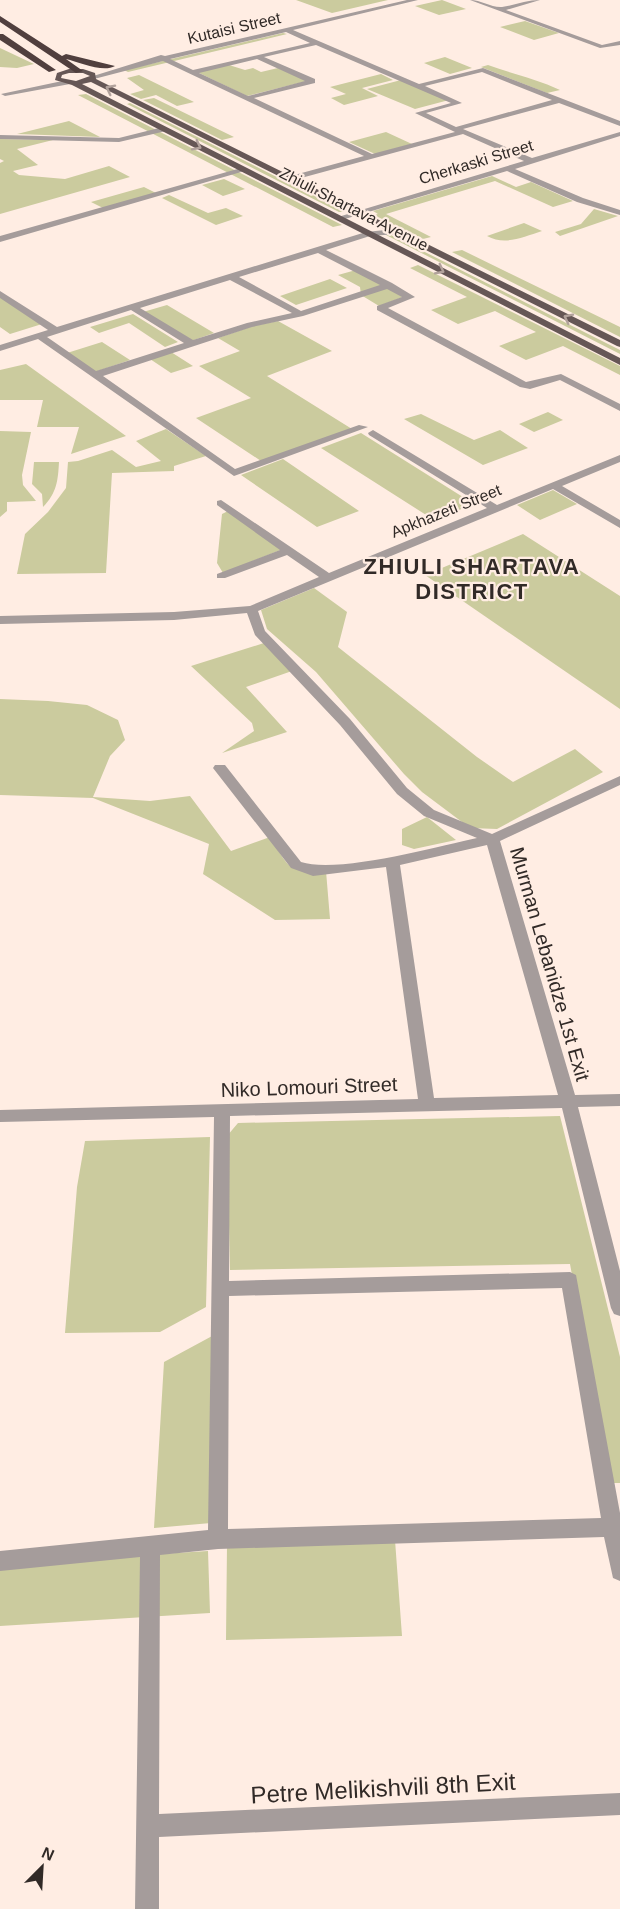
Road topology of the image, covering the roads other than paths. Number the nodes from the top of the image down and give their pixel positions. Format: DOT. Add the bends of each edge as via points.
graph roads {
  1 [pos="401,0"];
  2 [pos="415,0"];
  3 [pos="472,0"];
  4 [pos="537,0"];
  5 [pos="498,10"];
  6 [pos="0,18"];
  7 [pos="284,29"];
  8 [pos="0,30"];
  9 [pos="0,36"];
  10 [pos="316,43"];
  11 [pos="620,43"];
  12 [pos="0,46"];
  13 [pos="40,46"];
  14 [pos="161,57"];
  15 [pos="258,57"];
  16 [pos="42,63"];
  17 [pos="111,66"];
  18 [pos="78,71"];
  19 [pos="193,72"];
  20 [pos="56,74"];
  21 [pos="93,78"];
  22 [pos="70,83"];
  23 [pos="418,86"];
  24 [pos="40,88"];
  25 [pos="86,89"];
  26 [pos="2,95"];
  27 [pos="247,98"];
  28 [pos="560,100"];
  29 [pos="620,124"];
  30 [pos="164,129"];
  31 [pos="456,129"];
  32 [pos="467,134"];
  33 [pos="618,136"];
  34 [pos="0,137"];
  35 [pos="371,157"];
  36 [pos="531,161"];
  37 [pos="507,168"];
  38 [pos="244,170"];
  39 [pos="290,179"];
  40 [pos="620,213"];
  41 [pos="359,214"];
  42 [pos="341,219"];
  43 [pos="379,224"];
  44 [pos="395,232"];
  45 [pos="369,234"];
  46 [pos="0,238"];
  47 [pos="319,250"];
  48 [pos="232,277"];
  49 [pos="389,285"];
  50 [pos="0,294"];
  51 [pos="132,307"];
  52 [pos="300,314"];
  53 [pos="56,331"];
  54 [pos="40,336"];
  55 [pos="192,344"];
  56 [pos="620,344"];
  57 [pos="0,348"];
  58 [pos="620,362"];
  59 [pos="95,375"];
  60 [pos="620,408"];
  61 [pos="620,458"];
  62 [pos="553,486"];
  63 [pos="221,503"];
  64 [pos="496,509"];
  65 [pos="620,525"];
  66 [pos="289,550"];
  67 [pos="221,576"];
  68 [pos="328,578"];
  69 [pos="252,609"];
  70 [pos="0,620"];
  71 [pos="220,768"];
  72 [pos="620,780"];
  73 [pos="492,839"];
  74 [pos="392,862"];
  75 [pos="620,1100"];
  76 [pos="567,1101"];
  77 [pos="427,1105"];
  78 [pos="222,1110"];
  79 [pos="0,1116"];
  80 [pos="220,1289"];
  81 [pos="620,1308"];
  82 [pos="613,1527"];
  83 [pos="218,1539"];
  84 [pos="150,1546"];
  85 [pos="0,1561"];
  86 [pos="620,1570"];
  87 [pos="620,1804"];
  88 [pos="148,1826"];
  89 [pos="147,1909"];
  1 -- 7 [label="street, Kutaisi Street"];
  2 -- 7 [label="street, Kutaisi Street"];
  3 -- 5 [label="street"];
  4 -- 5 [label="street"];
  5 -- 11 [label="street" via="602,47"];
  6 -- 13 [label="highway"];
  7 -- 10 [label="street"];
  7 -- 14 [label="street, Kutaisi Street"];
  8 -- 18 [label="highway"];
  9 -- 16 [label="highway"];
  10 -- 15 [label="street"];
  10 -- 23 [label="street"];
  12 -- 16 [label="highway"];
  13 -- 17 [label="highway"];
  13 -- 18 [label="highway"];
  14 -- 17 [label="street, Kutaisi Street"];
  14 -- 19 [label="street"];
  14 -- 21 [label="street, Kutaisi Street"];
  15 -- 19 [label="street"];
  15 -- 27 [label="street" via="312,81"];
  16 -- 20 [label="highway"];
  17 -- 18 [label="street, Kutaisi Street"];
  18 -- 20 [label="main road"];
  18 -- 21 [label="main road, Zhiuli Shartava Avenue" via="92,73"];
  19 -- 27 [label="street"];
  20 -- 22 [label="main road, Zhiuli Shartava Avenue"];
  20 -- 26 [label="street"];
  21 -- 22 [label="main road"];
  39 -- 21 [label="main road, Zhiuli Shartava Avenue, one-way"];
  22 -- 24 [label="street"];
  22 -- 25 [label="main road, Zhiuli Shartava Avenue"];
  23 -- 28 [label="street" via="483,70"];
  23 -- 31 [label="street" via="458,103 419,113"];
  24 -- 25 [label="street"];
  24 -- 26 [label="street"];
  25 -- 30 [label="main road, Zhiuli Shartava Avenue"];
  27 -- 35 [label="street"];
  28 -- 29 [label="street"];
  28 -- 31 [label="street"];
  30 -- 34 [label="street" via="119,140"];
  30 -- 38 [label="main road, Zhiuli Shartava Avenue, one-way"];
  31 -- 35 [label="street" via="462,132"];
  32 -- 36 [label="street"];
  33 -- 36 [label="street, Cherkaski Street"];
  35 -- 39 [label="street"];
  36 -- 37 [label="street, Cherkaski Street"];
  37 -- 40 [label="street"];
  37 -- 41 [label="street, Cherkaski Street"];
  38 -- 42 [label="main road, Zhiuli Shartava Avenue"];
  38 -- 46 [label="street"];
  39 -- 41 [label="main road, Zhiuli Shartava Avenue"];
  41 -- 42 [label="street, Cherkaski Street"];
  41 -- 43 [label="main road, Zhiuli Shartava Avenue"];
  42 -- 45 [label="main road, Zhiuli Shartava Avenue"];
  43 -- 44 [label="main road, Zhiuli Shartava Avenue"];
  43 -- 45 [label="street" via="378,230"];
  44 -- 45 [label="street"];
  56 -- 44 [label="main road, Zhiuli Shartava Avenue, one-way"];
  45 -- 47 [label="street"];
  45 -- 58 [label="main road, Zhiuli Shartava Avenue, one-way"];
  47 -- 48 [label="street"];
  47 -- 49 [label="street"];
  48 -- 51 [label="street"];
  48 -- 52 [label="street"];
  49 -- 52 [label="street"];
  49 -- 60 [label="street" via="410,297 380,308 523,385 561,377"];
  50 -- 53 [label="street"];
  51 -- 53 [label="street"];
  51 -- 55 [label="street"];
  52 -- 55 [label="street"];
  53 -- 54 [label="street"];
  54 -- 57 [label="street"];
  54 -- 59 [label="street"];
  55 -- 59 [label="street"];
  59 -- 64 [label="street" via="234,473 368,430"];
  61 -- 62 [label="street, Apkhazeti Street"];
  62 -- 64 [label="street, Apkhazeti Street"];
  62 -- 65 [label="street"];
  63 -- 66 [label="street"];
  64 -- 68 [label="street, Apkhazeti Street"];
  66 -- 67 [label="street"];
  66 -- 68 [label="street"];
  68 -- 69 [label="street, Apkhazeti Street"];
  69 -- 70 [label="street, Apkhazeti Street" via="174,616"];
  69 -- 73 [label="street" via="259,632 345,722 402,791 429,813"];
  71 -- 74 [label="street" via="300,868 313,871"];
  72 -- 73 [label="street"];
  73 -- 74 [label="street"];
  73 -- 76 [label="street, Murman Lebanidze 1st Exit"];
  74 -- 77 [label="street"];
  75 -- 76 [label="street, Niko Lomouri Street"];
  76 -- 77 [label="street, Niko Lomouri Street"];
  76 -- 81 [label="street, Murman Lebanidze 1st Exit"];
  77 -- 78 [label="street, Niko Lomouri Street"];
  78 -- 79 [label="street, Niko Lomouri Street"];
  78 -- 80 [label="street"];
  80 -- 82 [label="street" via="570,1280"];
  80 -- 83 [label="street"];
  82 -- 83 [label="street"];
  82 -- 86 [label="street"];
  83 -- 84 [label="street"];
  84 -- 85 [label="street"];
  84 -- 88 [label="street"];
  87 -- 88 [label="street, Petre Melikishvili 8th Exit"];
  88 -- 89 [label="street"];
}
